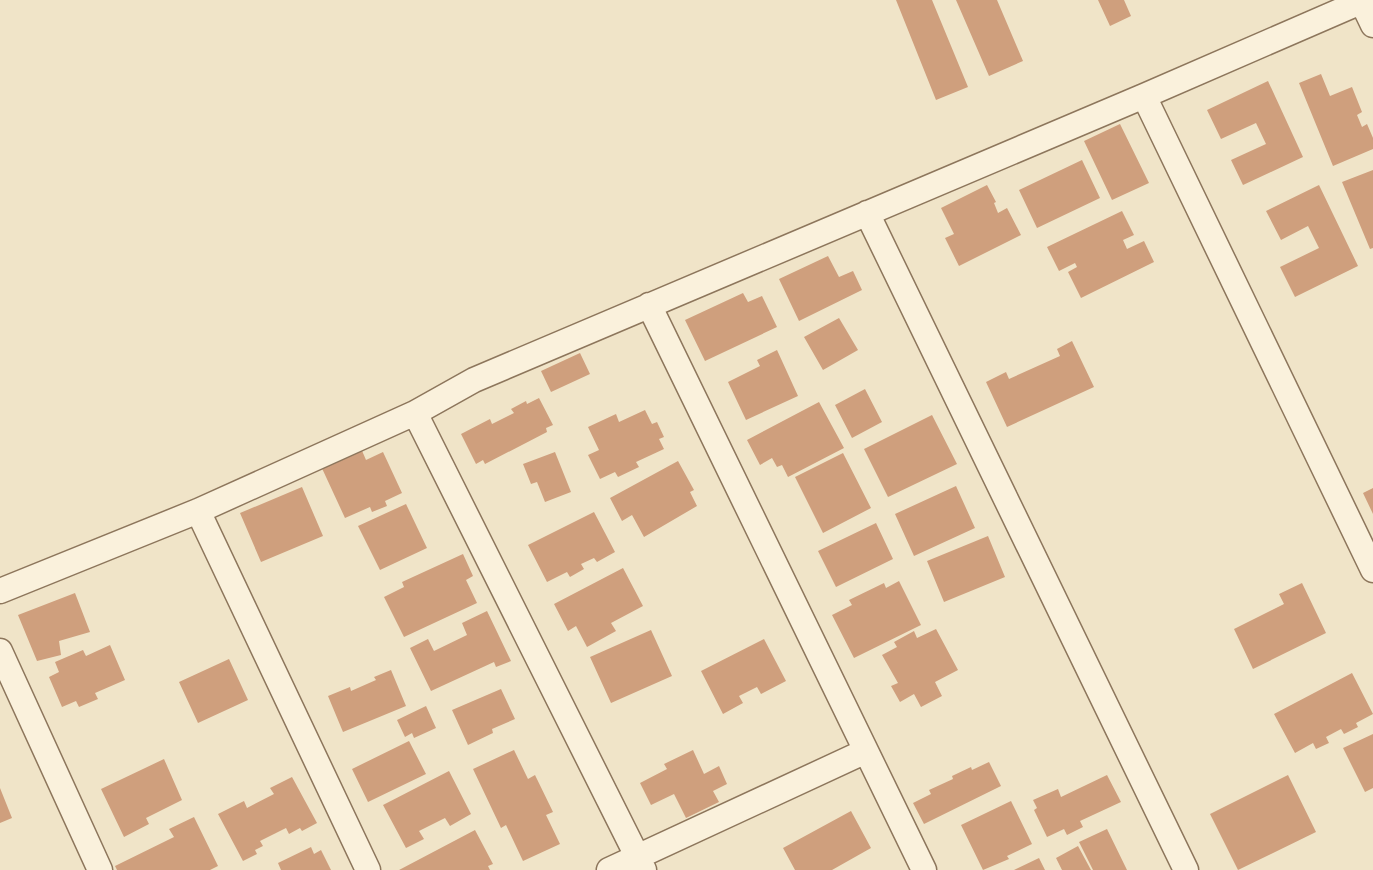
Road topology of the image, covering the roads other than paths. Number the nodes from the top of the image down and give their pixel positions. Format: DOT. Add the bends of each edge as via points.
graph roads {
  1 [pos="1362,0"];
  2 [pos="1373,26"];
  3 [pos="1144,96"];
  4 [pos="867,213"];
  5 [pos="649,305"];
  6 [pos="415,413"];
  7 [pos="198,511"];
  8 [pos="1373,570"];
  9 [pos="0,591"];
  10 [pos="0,651"];
  11 [pos="866,752"];
  12 [pos="641,863"];
  13 [pos="100,870"];
  14 [pos="368,870"];
  15 [pos="609,870"];
  16 [pos="924,870"];
  17 [pos="1186,870"];
  1 -- 2 [label="street"];
  1 -- 3 [label="street"];
  3 -- 4 [label="street"];
  3 -- 8 [label="street"];
  4 -- 5 [label="street"];
  4 -- 17 [label="street"];
  5 -- 6 [label="street" via="474,380"];
  5 -- 11 [label="street"];
  6 -- 7 [label="street"];
  6 -- 12 [label="street"];
  7 -- 9 [label="street"];
  7 -- 14 [label="street"];
  10 -- 13 [label="street"];
  11 -- 12 [label="street"];
  11 -- 16 [label="street"];
  12 -- 15 [label="street"];
}
